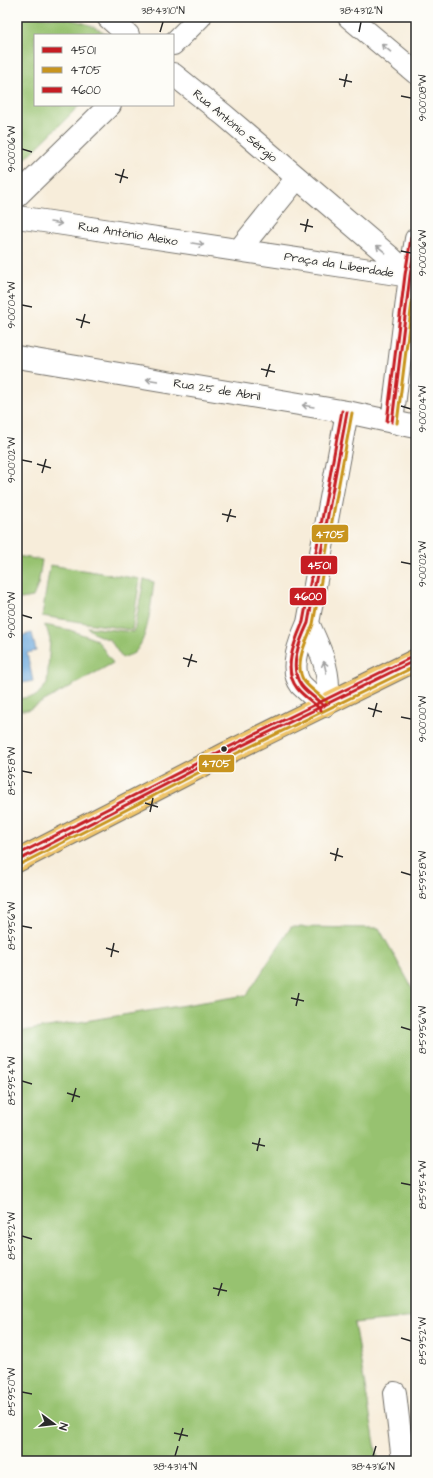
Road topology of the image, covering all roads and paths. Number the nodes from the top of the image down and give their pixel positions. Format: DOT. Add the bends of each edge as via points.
graph roads {
  1 [pos="108,17"];
  2 [pos="179,17"];
  3 [pos="200,17"];
  4 [pos="349,17"];
  5 [pos="127,34"];
  6 [pos="173,34"];
  7 [pos="174,43"];
  8 [pos="416,73"];
  9 [pos="174,75"];
  10 [pos="109,106"];
  11 [pos="297,178"];
  12 [pos="17,196"];
  13 [pos="17,217"];
  14 [pos="416,239"];
  15 [pos="239,250"];
  16 [pos="410,276"];
  17 [pos="17,357"];
  18 [pos="347,412"];
  19 [pos="392,422"];
  20 [pos="416,427"];
  21 [pos="308,623"];
  22 [pos="416,660"];
  23 [pos="324,706"];
  24 [pos="17,861"];
  25 [pos="395,1393"];
  26 [pos="402,1461"];
  1 -- 5 [label="street"];
  2 -- 6 [label="street"];
  3 -- 7 [label="street"];
  8 -- 4 [label="street, one-way"];
  9 -- 11 [label="street, Rua António Sérgio"];
  10 -- 12 [label="street"];
  11 -- 15 [label="street"];
  16 -- 11 [label="street, Praça da Liberdade, one-way"];
  13 -- 15 [label="street, Rua António Aleixo, one-way"];
  14 -- 16 [label="street"];
  15 -- 16 [label="street, Praça da Liberdade"];
  16 -- 19 [label="street"];
  18 -- 17 [label="street, Rua 25 de Abril, one-way"];
  18 -- 19 [label="street, Rua 25 de Abril"];
  18 -- 21 [label="street"];
  19 -- 20 [label="street, Rua 25 de Abril"];
  23 -- 21 [label="street, one-way" via="328,688 326,670"];
  21 -- 23 [label="street" via="299,641 296,670 300,684"];
  22 -- 23 [label="main road"];
  23 -- 24 [label="main road"];
  25 -- 26 [label="street"];
}
